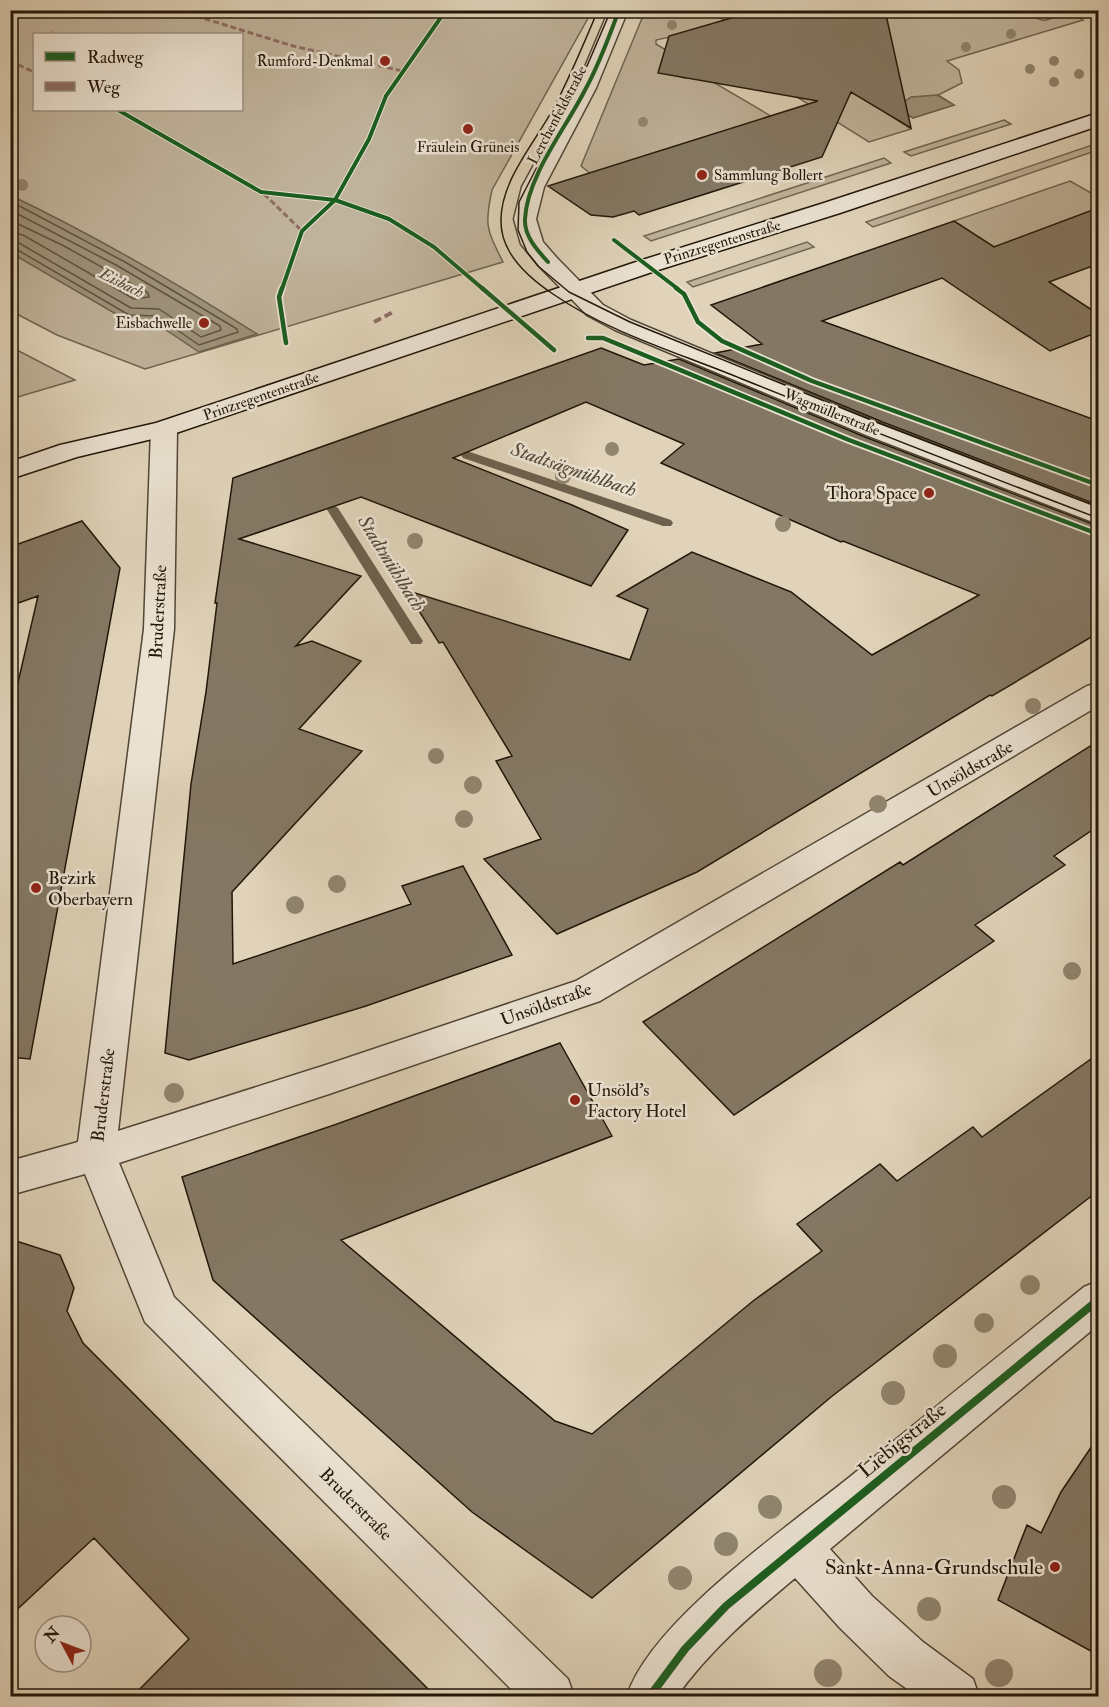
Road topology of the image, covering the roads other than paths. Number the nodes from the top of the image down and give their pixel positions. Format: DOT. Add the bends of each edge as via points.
graph roads {
  1 [pos="619,10"];
  2 [pos="1098,119"];
  3 [pos="574,291"];
  4 [pos="153,432"];
  5 [pos="69,451"];
  6 [pos="10,464"];
  7 [pos="10,471"];
  8 [pos="51,476"];
  9 [pos="10,491"];
  10 [pos="10,496"];
  11 [pos="1098,516"];
  12 [pos="1098,693"];
  13 [pos="96,1154"];
  14 [pos="10,1178"];
  15 [pos="1098,1300"];
  16 [pos="798,1547"];
  17 [pos="551,1696"];
  18 [pos="650,1696"];
  19 [pos="956,1696"];
  1 -- 3 [label="street, Lerchenfeldstraße" via="586,88 529,200 525,219 528,236"];
  2 -- 3 [label="street, Prinzregentenstraße"];
  3 -- 4 [label="street, Prinzregentenstraße"];
  3 -- 11 [label="street, Wagmüllerstraße" via="602,315 623,325 874,430"];
  4 -- 5 [label="street, Prinzregentenstraße"];
  4 -- 8 [label="street, Prinzregentenstraße"];
  4 -- 13 [label="street, Bruderstraße" via="159,629"];
  5 -- 6 [label="street"];
  5 -- 7 [label="street, Prinzregentenstraße"];
  8 -- 9 [label="street, Prinzregentenstraße"];
  8 -- 10 [label="street"];
  12 -- 13 [label="street, Unsöldstraße" via="588,991"];
  13 -- 14 [label="street, Unsöldstraße"];
  13 -- 17 [label="street, Bruderstraße" via="159,1310"];
  15 -- 16 [label="street, Liebigstraße"];
  16 -- 18 [label="street, Liebigstraße" via="689,1641"];
  16 -- 19 [label="street" via="856,1612 906,1659"];
}
